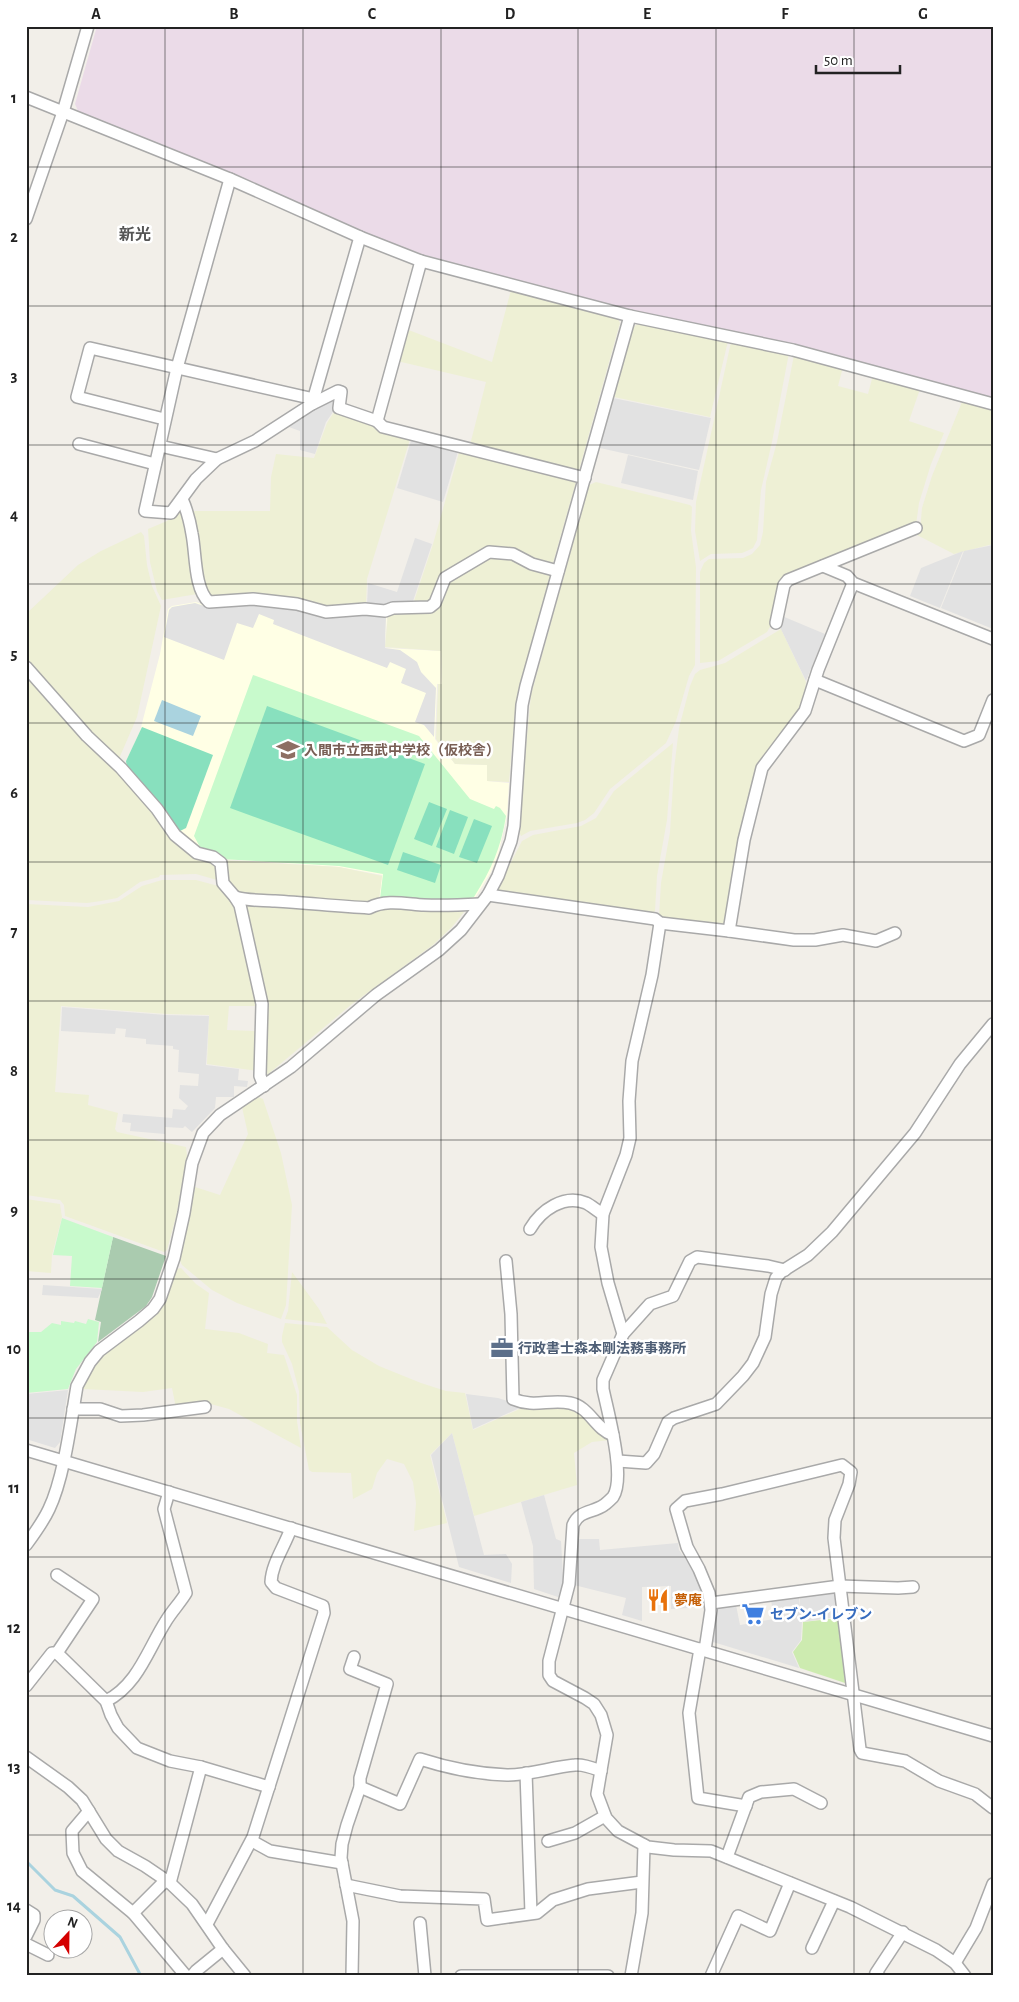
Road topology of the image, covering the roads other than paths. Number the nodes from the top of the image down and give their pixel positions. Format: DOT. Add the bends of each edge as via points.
graph roads {
  1 [pos="88,26"];
  2 [pos="26,96"];
  3 [pos="63,112"];
  4 [pos="230,179"];
  5 [pos="26,219"];
  6 [pos="360,237"];
  7 [pos="421,261"];
  8 [pos="630,316"];
  9 [pos="177,368"];
  10 [pos="313,402"];
  11 [pos="993,404"];
  12 [pos="164,420"];
  13 [pos="377,421"];
  14 [pos="79,444"];
  15 [pos="160,446"];
  16 [pos="218,459"];
  17 [pos="155,464"];
  18 [pos="584,478"];
  19 [pos="182,499"];
  20 [pos="916,528"];
  21 [pos="822,566"];
  22 [pos="558,571"];
  23 [pos="854,583"];
  24 [pos="776,623"];
  25 [pos="993,639"];
  26 [pos="26,667"];
  27 [pos="815,680"];
  28 [pos="993,700"];
  29 [pos="236,897"];
  30 [pos="484,900"];
  31 [pos="660,924"];
  32 [pos="729,931"];
  33 [pos="895,933"];
  34 [pos="993,1024"];
  35 [pos="264,1086"];
  36 [pos="603,1214"];
  37 [pos="530,1229"];
  38 [pos="506,1261"];
  39 [pos="785,1270"];
  40 [pos="623,1334"];
  41 [pos="205,1406"];
  42 [pos="73,1409"];
  43 [pos="612,1435"];
  44 [pos="26,1450"];
  45 [pos="63,1460"];
  46 [pos="618,1461"];
  47 [pos="169,1492"];
  48 [pos="291,1528"];
  49 [pos="30,1536"];
  50 [pos="26,1545"];
  51 [pos="57,1574"];
  52 [pos="840,1586"];
  53 [pos="913,1587"];
  54 [pos="711,1603"];
  55 [pos="563,1608"];
  56 [pos="703,1650"];
  57 [pos="57,1653"];
  58 [pos="354,1657"];
  59 [pos="26,1686"];
  60 [pos="855,1695"];
  61 [pos="106,1700"];
  62 [pos="993,1736"];
  63 [pos="26,1757"];
  64 [pos="201,1768"];
  65 [pos="601,1772"];
  66 [pos="526,1773"];
  67 [pos="268,1787"];
  68 [pos="360,1787"];
  69 [pos="821,1803"];
  70 [pos="746,1806"];
  71 [pos="993,1808"];
  72 [pos="89,1811"];
  73 [pos="605,1816"];
  74 [pos="252,1841"];
  75 [pos="548,1841"];
  76 [pos="644,1845"];
  77 [pos="727,1858"];
  78 [pos="342,1863"];
  79 [pos="168,1881"];
  80 [pos="642,1882"];
  81 [pos="790,1883"];
  82 [pos="993,1884"];
  83 [pos="346,1885"];
  84 [pos="834,1901"];
  85 [pos="26,1910"];
  86 [pos="133,1913"];
  87 [pos="531,1913"];
  88 [pos="420,1922"];
  89 [pos="207,1924"];
  90 [pos="903,1932"];
  91 [pos="26,1936"];
  92 [pos="26,1944"];
  93 [pos="812,1948"];
  94 [pos="223,1949"];
  95 [pos="42,1952"];
  96 [pos="955,1963"];
  97 [pos="580,1975"];
  98 [pos="186,1976"];
  99 [pos="192,1976"];
  100 [pos="245,1976"];
  101 [pos="352,1976"];
  102 [pos="425,1976"];
  103 [pos="461,1976"];
  104 [pos="506,1976"];
  105 [pos="608,1976"];
  106 [pos="631,1976"];
  107 [pos="711,1976"];
  108 [pos="879,1976"];
  109 [pos="965,1976"];
  1 -- 3 [label="street"];
  2 -- 3 [label="street"];
  3 -- 4 [label="street"];
  3 -- 5 [label="street"];
  4 -- 6 [label="street"];
  4 -- 9 [label="street"];
  6 -- 7 [label="street"];
  6 -- 10 [label="street"];
  7 -- 8 [label="street"];
  7 -- 13 [label="street"];
  8 -- 11 [label="street" via="793,350"];
  8 -- 18 [label="street"];
  9 -- 10 [label="street"];
  9 -- 12 [label="street"];
  9 -- 12 [label="street" via="90,348 76,397"];
  10 -- 13 [label="street" via="338,391 341,392 339,408"];
  10 -- 16 [label="street" via="255,441"];
  12 -- 15 [label="street"];
  13 -- 18 [label="street" via="383,426"];
  14 -- 17 [label="street"];
  15 -- 16 [label="street"];
  15 -- 17 [label="street"];
  16 -- 19 [label="street" via="196,479"];
  17 -- 19 [label="street" via="145,511 171,513"];
  18 -- 22 [label="street"];
  19 -- 22 [label="street" via="192,534 197,577 203,598 209,602 253,599 297,604 326,612 430,607 435,603 445,578 489,552 513,554 532,564"];
  20 -- 21 [label="street"];
  21 -- 23 [label="street" via="847,576"];
  21 -- 24 [label="street" via="788,580 784,585"];
  22 -- 30 [label="street" via="522,706 511,841 498,876"];
  23 -- 25 [label="street"];
  23 -- 27 [label="street"];
  26 -- 29 [label="street" via="87,736 122,768 176,835 197,853 221,863 222,883"];
  27 -- 28 [label="street" via="964,742 979,736"];
  27 -- 32 [label="street" via="805,711 762,768 744,840"];
  29 -- 30 [label="street" via="369,908 377,904 425,905"];
  29 -- 35 [label="street" via="262,1004 260,1076"];
  30 -- 31 [label="street" via="655,919"];
  30 -- 35 [label="street" via="461,930 439,950 376,995"];
  31 -- 32 [label="street"];
  31 -- 36 [label="street" via="632,1061 630,1138"];
  32 -- 33 [label="street" via="794,940 843,935 876,941"];
  34 -- 39 [label="street" via="960,1064 915,1133 832,1232 808,1255"];
  35 -- 42 [label="street" via="220,1115 203,1133 192,1163 178,1240 160,1299 153,1310 99,1351 90,1362 77,1386"];
  36 -- 37 [label="street" via="586,1203 559,1202"];
  36 -- 40 [label="street" via="601,1247"];
  38 -- 43 [label="street" via="513,1400 524,1404 570,1403 585,1409"];
  39 -- 40 [label="street" via="697,1257 690,1261 673,1296 650,1304"];
  39 -- 46 [label="street" via="773,1286 760,1350 733,1389 716,1404 668,1422 654,1454 646,1463"];
  40 -- 43 [label="street" via="603,1380"];
  41 -- 42 [label="street" via="121,1416 100,1409"];
  42 -- 45 [label="street"];
  43 -- 46 [label="street"];
  44 -- 45 [label="street"];
  45 -- 47 [label="street"];
  45 -- 49 [label="street" via="49,1508"];
  46 -- 55 [label="street" via="613,1496 603,1506 579,1516 573,1525 569,1584"];
  47 -- 48 [label="street"];
  47 -- 61 [label="street" via="164,1509 186,1593 166,1621 139,1671"];
  48 -- 55 [label="street"];
  48 -- 67 [label="street" via="271,1571 271,1582 276,1588 323,1606 324,1613"];
  49 -- 50 [label="street"];
  51 -- 57 [label="street" via="93,1600"];
  52 -- 53 [label="street"];
  52 -- 54 [label="street"];
  52 -- 54 [label="street" via="835,1520 851,1472 842,1465 685,1501 676,1509 686,1547 699,1569"];
  52 -- 60 [label="street"];
  54 -- 56 [label="street"];
  55 -- 56 [label="street"];
  55 -- 65 [label="street" via="549,1661 549,1675 553,1681 594,1704 601,1715 607,1736"];
  56 -- 60 [label="street"];
  56 -- 70 [label="street" via="689,1713 698,1798"];
  57 -- 59 [label="street" via="52,1653"];
  57 -- 61 [label="street"];
  58 -- 68 [label="street" via="350,1669 387,1684"];
  60 -- 62 [label="street"];
  60 -- 71 [label="street" via="862,1753 905,1761 939,1781 975,1794"];
  61 -- 64 [label="street" via="118,1728 137,1748 170,1761"];
  63 -- 72 [label="street" via="68,1787"];
  64 -- 67 [label="street"];
  64 -- 79 [label="street"];
  65 -- 66 [label="street" via="576,1765"];
  65 -- 73 [label="street" via="597,1794"];
  66 -- 68 [label="street" via="508,1775 454,1769 420,1760 400,1804"];
  66 -- 87 [label="street"];
  67 -- 74 [label="street"];
  68 -- 78 [label="street" via="342,1844"];
  69 -- 70 [label="street" via="794,1788 761,1792 749,1797"];
  70 -- 77 [label="street"];
  72 -- 79 [label="street" via="106,1839 118,1851"];
  72 -- 86 [label="street" via="72,1831 73,1853 82,1871"];
  73 -- 75 [label="street" via="574,1833"];
  73 -- 76 [label="street" via="618,1831"];
  74 -- 78 [label="street" via="270,1850"];
  74 -- 89 [label="street"];
  76 -- 77 [label="street" via="710,1851"];
  76 -- 80 [label="street"];
  77 -- 81 [label="street"];
  78 -- 83 [label="street"];
  79 -- 86 [label="street"];
  79 -- 89 [label="street"];
  80 -- 87 [label="street" via="588,1889 553,1900 537,1913"];
  80 -- 106 [label="street" via="642,1914"];
  81 -- 84 [label="street"];
  81 -- 107 [label="street" via="770,1931 738,1916"];
  82 -- 96 [label="street" via="976,1928"];
  83 -- 87 [label="street" via="400,1896 484,1899 487,1920"];
  83 -- 101 [label="street" via="353,1921"];
  84 -- 90 [label="street"];
  84 -- 93 [label="street"];
  85 -- 91 [label="street" via="34,1915"];
  86 -- 98 [label="street"];
  88 -- 102 [label="street"];
  89 -- 94 [label="street"];
  90 -- 96 [label="street"];
  90 -- 108 [label="street" via="876,1973"];
  92 -- 95 [label="street"];
  94 -- 99 [label="street"];
  94 -- 100 [label="street"];
  96 -- 109 [label="street"];
  97 -- 104 [label="street"];
  97 -- 105 [label="street"];
  103 -- 104 [label="street"];
}
